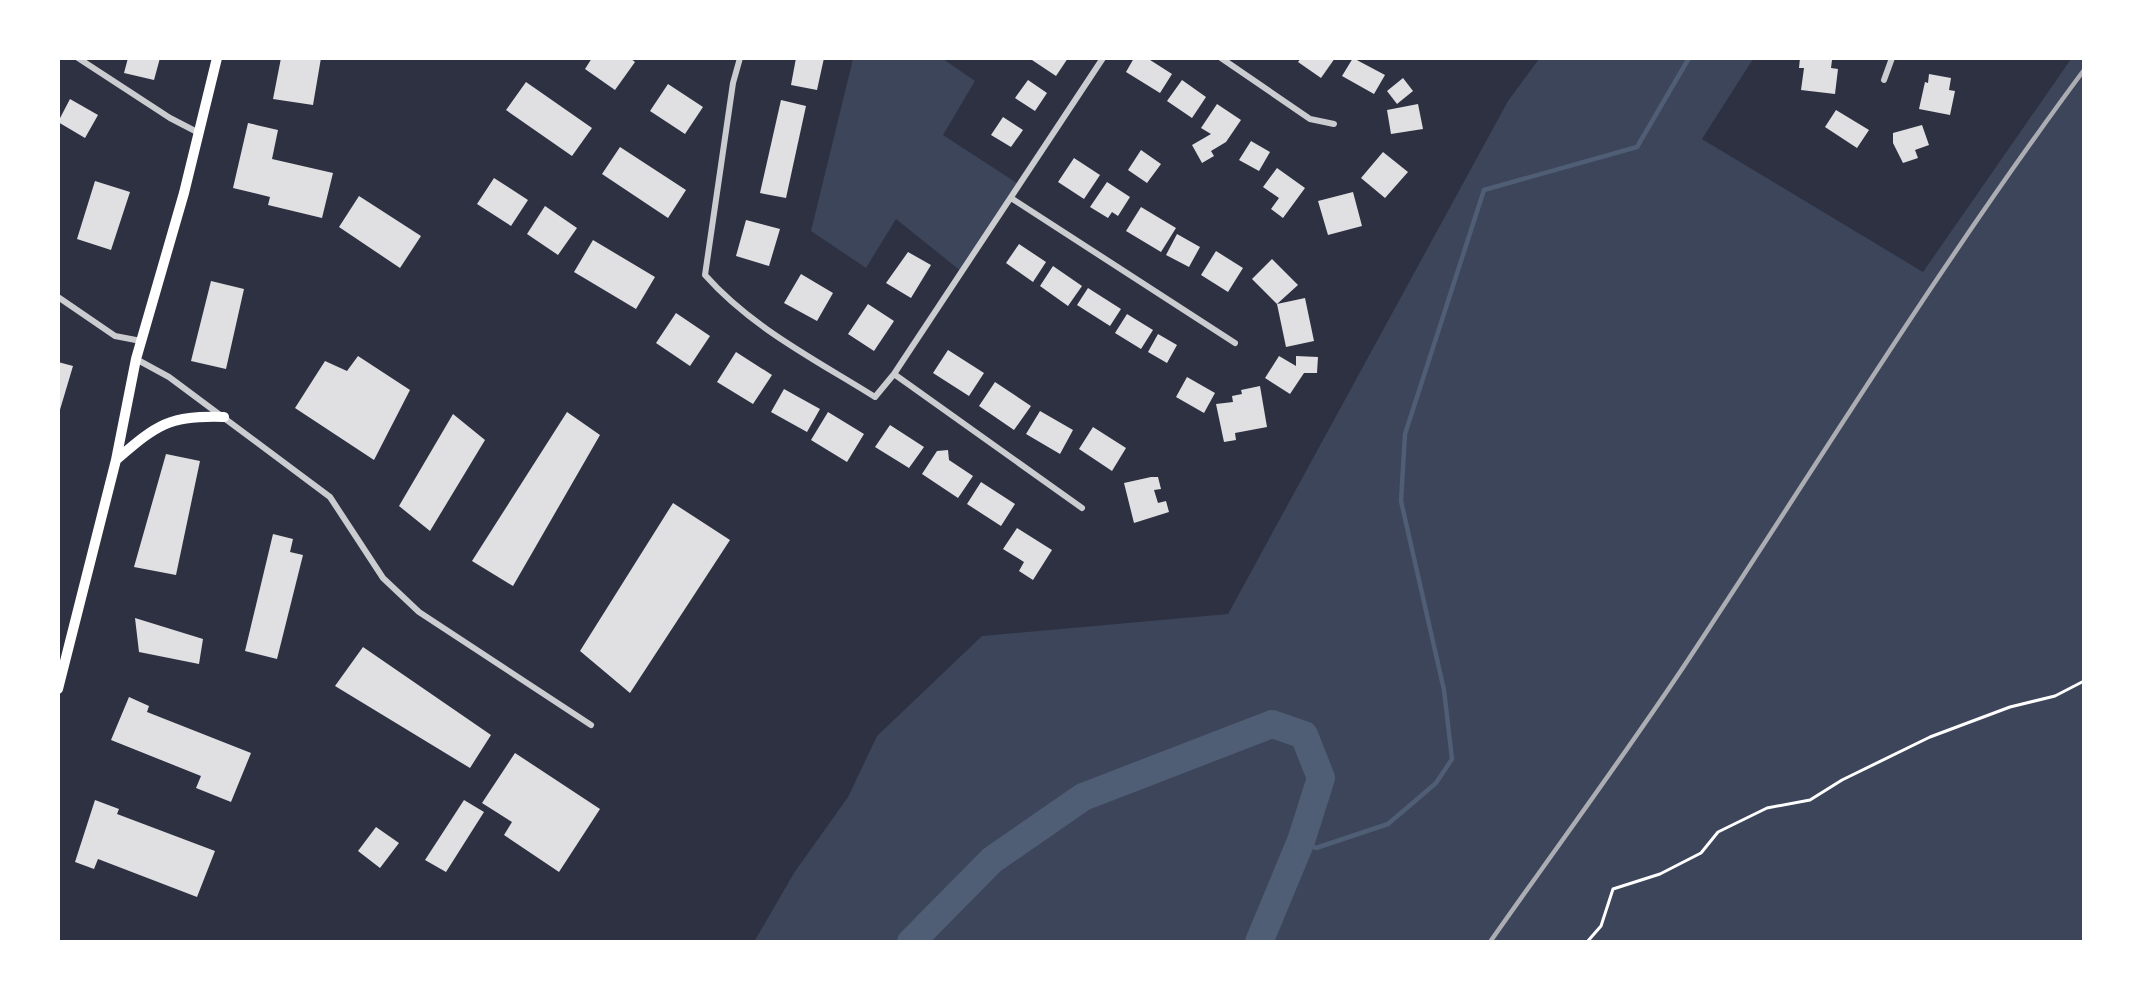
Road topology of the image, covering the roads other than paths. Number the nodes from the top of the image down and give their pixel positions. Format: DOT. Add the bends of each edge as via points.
graph roads {
  1 [pos="78,58"];
  2 [pos="217,58"];
  3 [pos="740,58"];
  4 [pos="1103,58"];
  5 [pos="1221,58"];
  6 [pos="1892,58"];
  7 [pos="1884,80"];
  8 [pos="1334,123"];
  9 [pos="199,133"];
  10 [pos="1011,198"];
  11 [pos="58,297"];
  12 [pos="141,340"];
  13 [pos="1235,343"];
  14 [pos="136,359"];
  15 [pos="894,374"];
  16 [pos="224,417"];
  17 [pos="116,460"];
  18 [pos="1082,508"];
  19 [pos="58,689"];
  20 [pos="591,725"];
  1 -- 9 [label="street"];
  2 -- 9 [label="main road"];
  3 -- 15 [label="street" via="705,275 749,319 875,397"];
  4 -- 10 [label="street"];
  5 -- 8 [label="street" via="1310,119"];
  6 -- 7 [label="street"];
  9 -- 12 [label="main road"];
  10 -- 13 [label="street"];
  10 -- 15 [label="street"];
  11 -- 12 [label="street" via="115,336"];
  12 -- 14 [label="main road"];
  14 -- 16 [label="street" via="169,377"];
  14 -- 17 [label="main road"];
  15 -- 18 [label="street"];
  16 -- 17 [label="main road" via="170,420"];
  16 -- 20 [label="street" via="330,497 383,578 419,612"];
  17 -- 19 [label="main road"];
}
